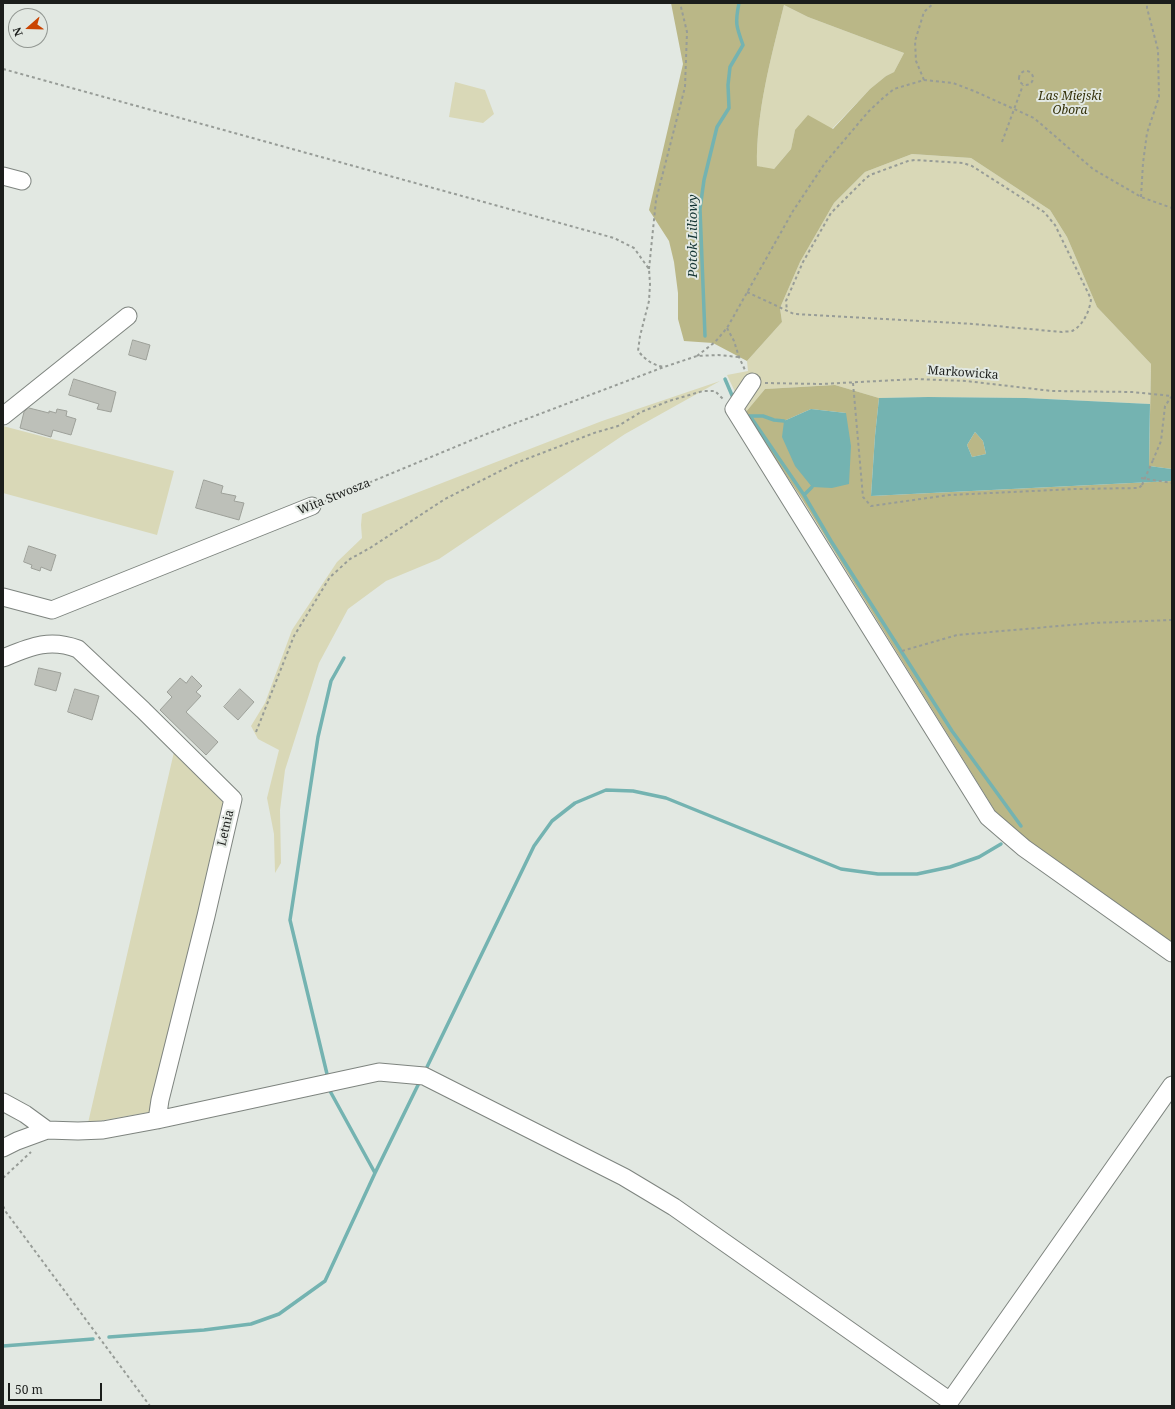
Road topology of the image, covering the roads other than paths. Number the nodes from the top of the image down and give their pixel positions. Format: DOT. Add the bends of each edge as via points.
graph roads {
  1 [pos="3,176"];
  2 [pos="22,181"];
  3 [pos="128,316"];
  4 [pos="752,382"];
  5 [pos="3,416"];
  6 [pos="312,506"];
  7 [pos="3,597"];
  8 [pos="3,658"];
  9 [pos="1172,953"];
  10 [pos="1172,1085"];
  11 [pos="3,1102"];
  12 [pos="157,1120"];
  13 [pos="47,1130"];
  14 [pos="3,1148"];
  1 -- 2 [label="street"];
  3 -- 5 [label="street"];
  4 -- 9 [label="street" via="734,409 988,817 1024,848"];
  6 -- 7 [label="street, Wita Stwosza" via="52,610"];
  8 -- 12 [label="street, Letnia" via="42,644 65,644 78,649 233,799"];
  10 -- 12 [label="street" via="950,1401 674,1207 624,1178 424,1076 379,1072"];
  11 -- 13 [label="street"];
  12 -- 13 [label="street" via="103,1130"];
  13 -- 14 [label="street"];
}
